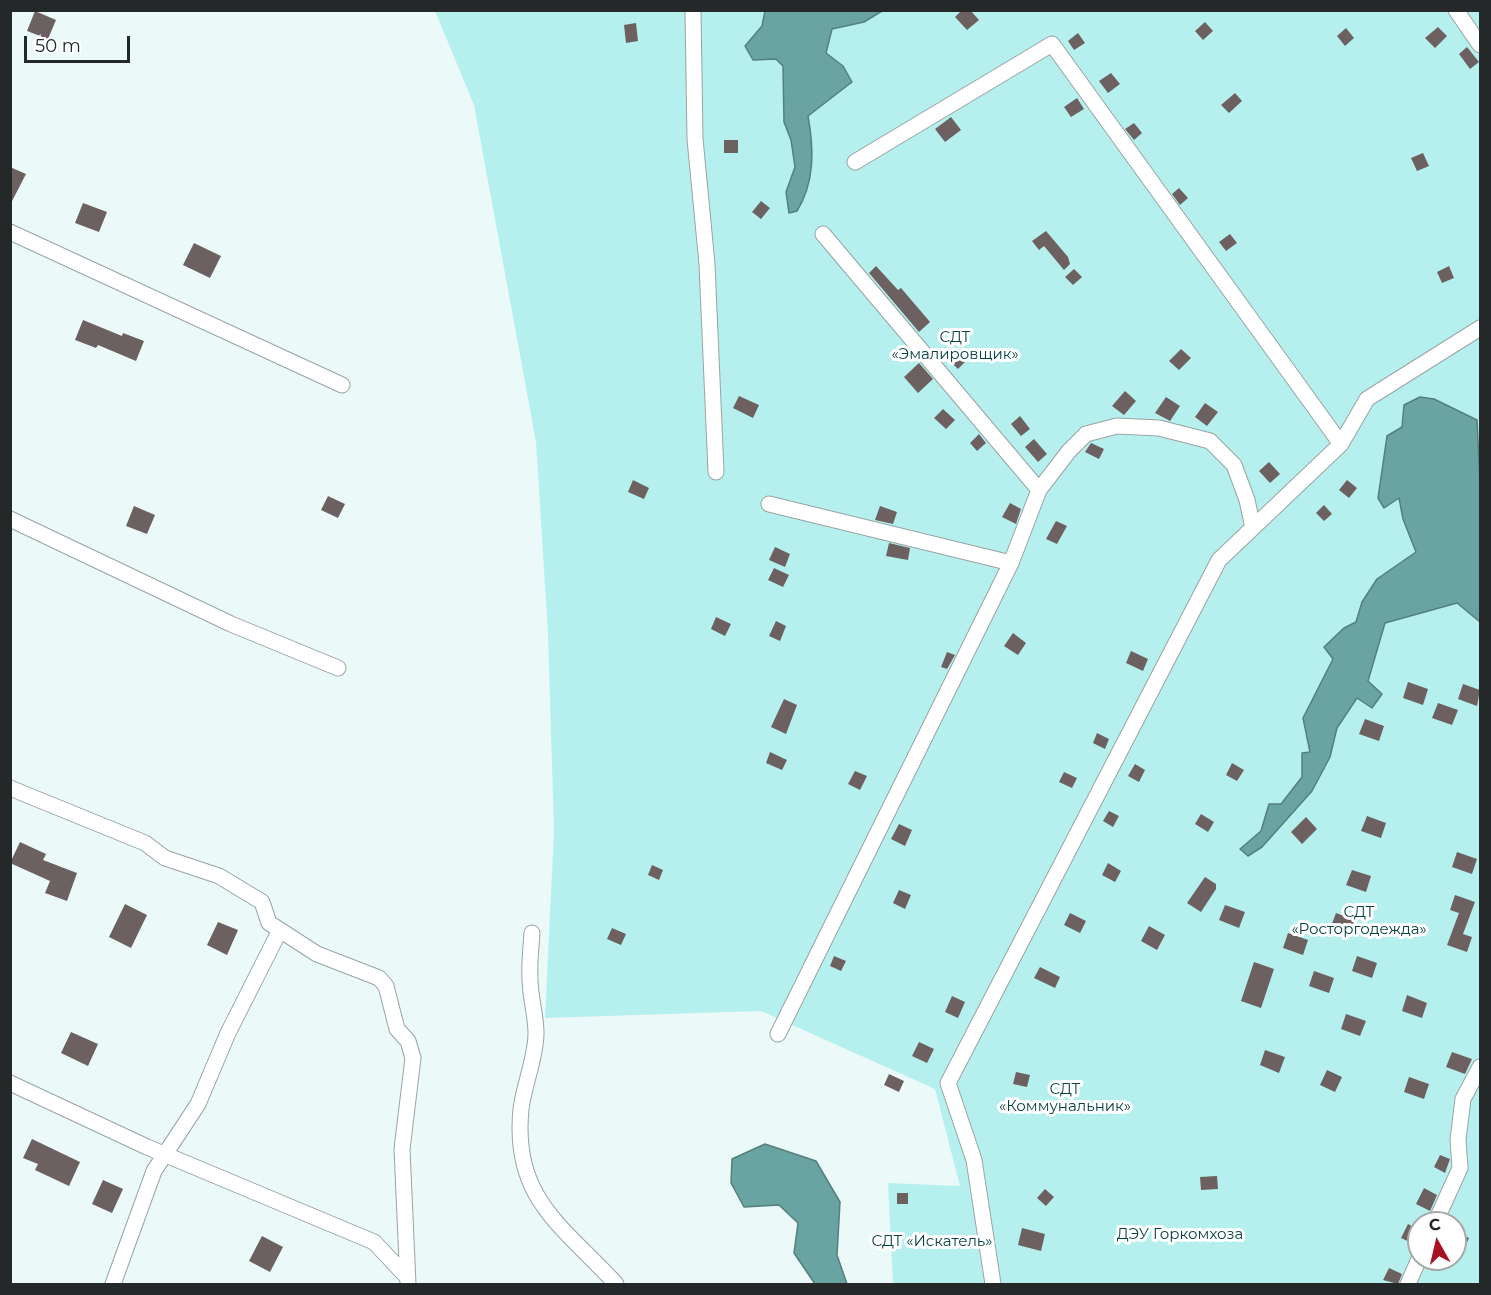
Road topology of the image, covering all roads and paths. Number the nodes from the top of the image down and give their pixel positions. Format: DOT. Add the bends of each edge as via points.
graph roads {
  1 [pos="693,10"];
  2 [pos="1456,10"];
  3 [pos="1480,45"];
  4 [pos="855,162"];
  5 [pos="10,232"];
  6 [pos="823,234"];
  7 [pos="1480,328"];
  8 [pos="342,385"];
  9 [pos="1341,444"];
  10 [pos="716,472"];
  11 [pos="1039,490"];
  12 [pos="769,504"];
  13 [pos="10,519"];
  14 [pos="1253,528"];
  15 [pos="1011,563"];
  16 [pos="338,668"];
  17 [pos="10,788"];
  18 [pos="280,930"];
  19 [pos="532,933"];
  20 [pos="778,1034"];
  21 [pos="1480,1067"];
  22 [pos="10,1083"];
  23 [pos="167,1154"];
  24 [pos="1440,1211"];
  25 [pos="408,1281"];
  26 [pos="113,1284"];
  27 [pos="616,1284"];
  28 [pos="993,1284"];
  1 -- 10 [label="street" via="695,139 708,276"];
  2 -- 3 [label="street"];
  4 -- 9 [label="street" via="1052,44"];
  5 -- 8 [label="street"];
  6 -- 11 [label="street"];
  7 -- 9 [label="street" via="1367,399"];
  9 -- 14 [label="street"];
  11 -- 14 [label="street" via="1086,434 1117,426 1159,428 1210,441 1234,465"];
  11 -- 15 [label="street"];
  12 -- 15 [label="street"];
  13 -- 16 [label="street" via="231,624"];
  14 -- 28 [label="street" via="1219,560 948,1083 974,1160"];
  15 -- 20 [label="street"];
  17 -- 18 [label="street" via="145,843 165,858 219,876 262,902 269,924"];
  18 -- 23 [label="street" via="232,1023 198,1104"];
  18 -- 25 [label="street" via="317,954 379,978 386,986 397,1029 408,1041 413,1058 402,1149"];
  19 -- 27 [label="street" via="530,979 536,1034 521,1109 521,1142 529,1184 548,1215"];
  21 -- 24 [label="street" via="1463,1099 1458,1140 1460,1168"];
  22 -- 23 [label="street"];
  23 -- 25 [label="street" via="374,1242"];
  23 -- 26 [label="street" via="145,1192"];
}
